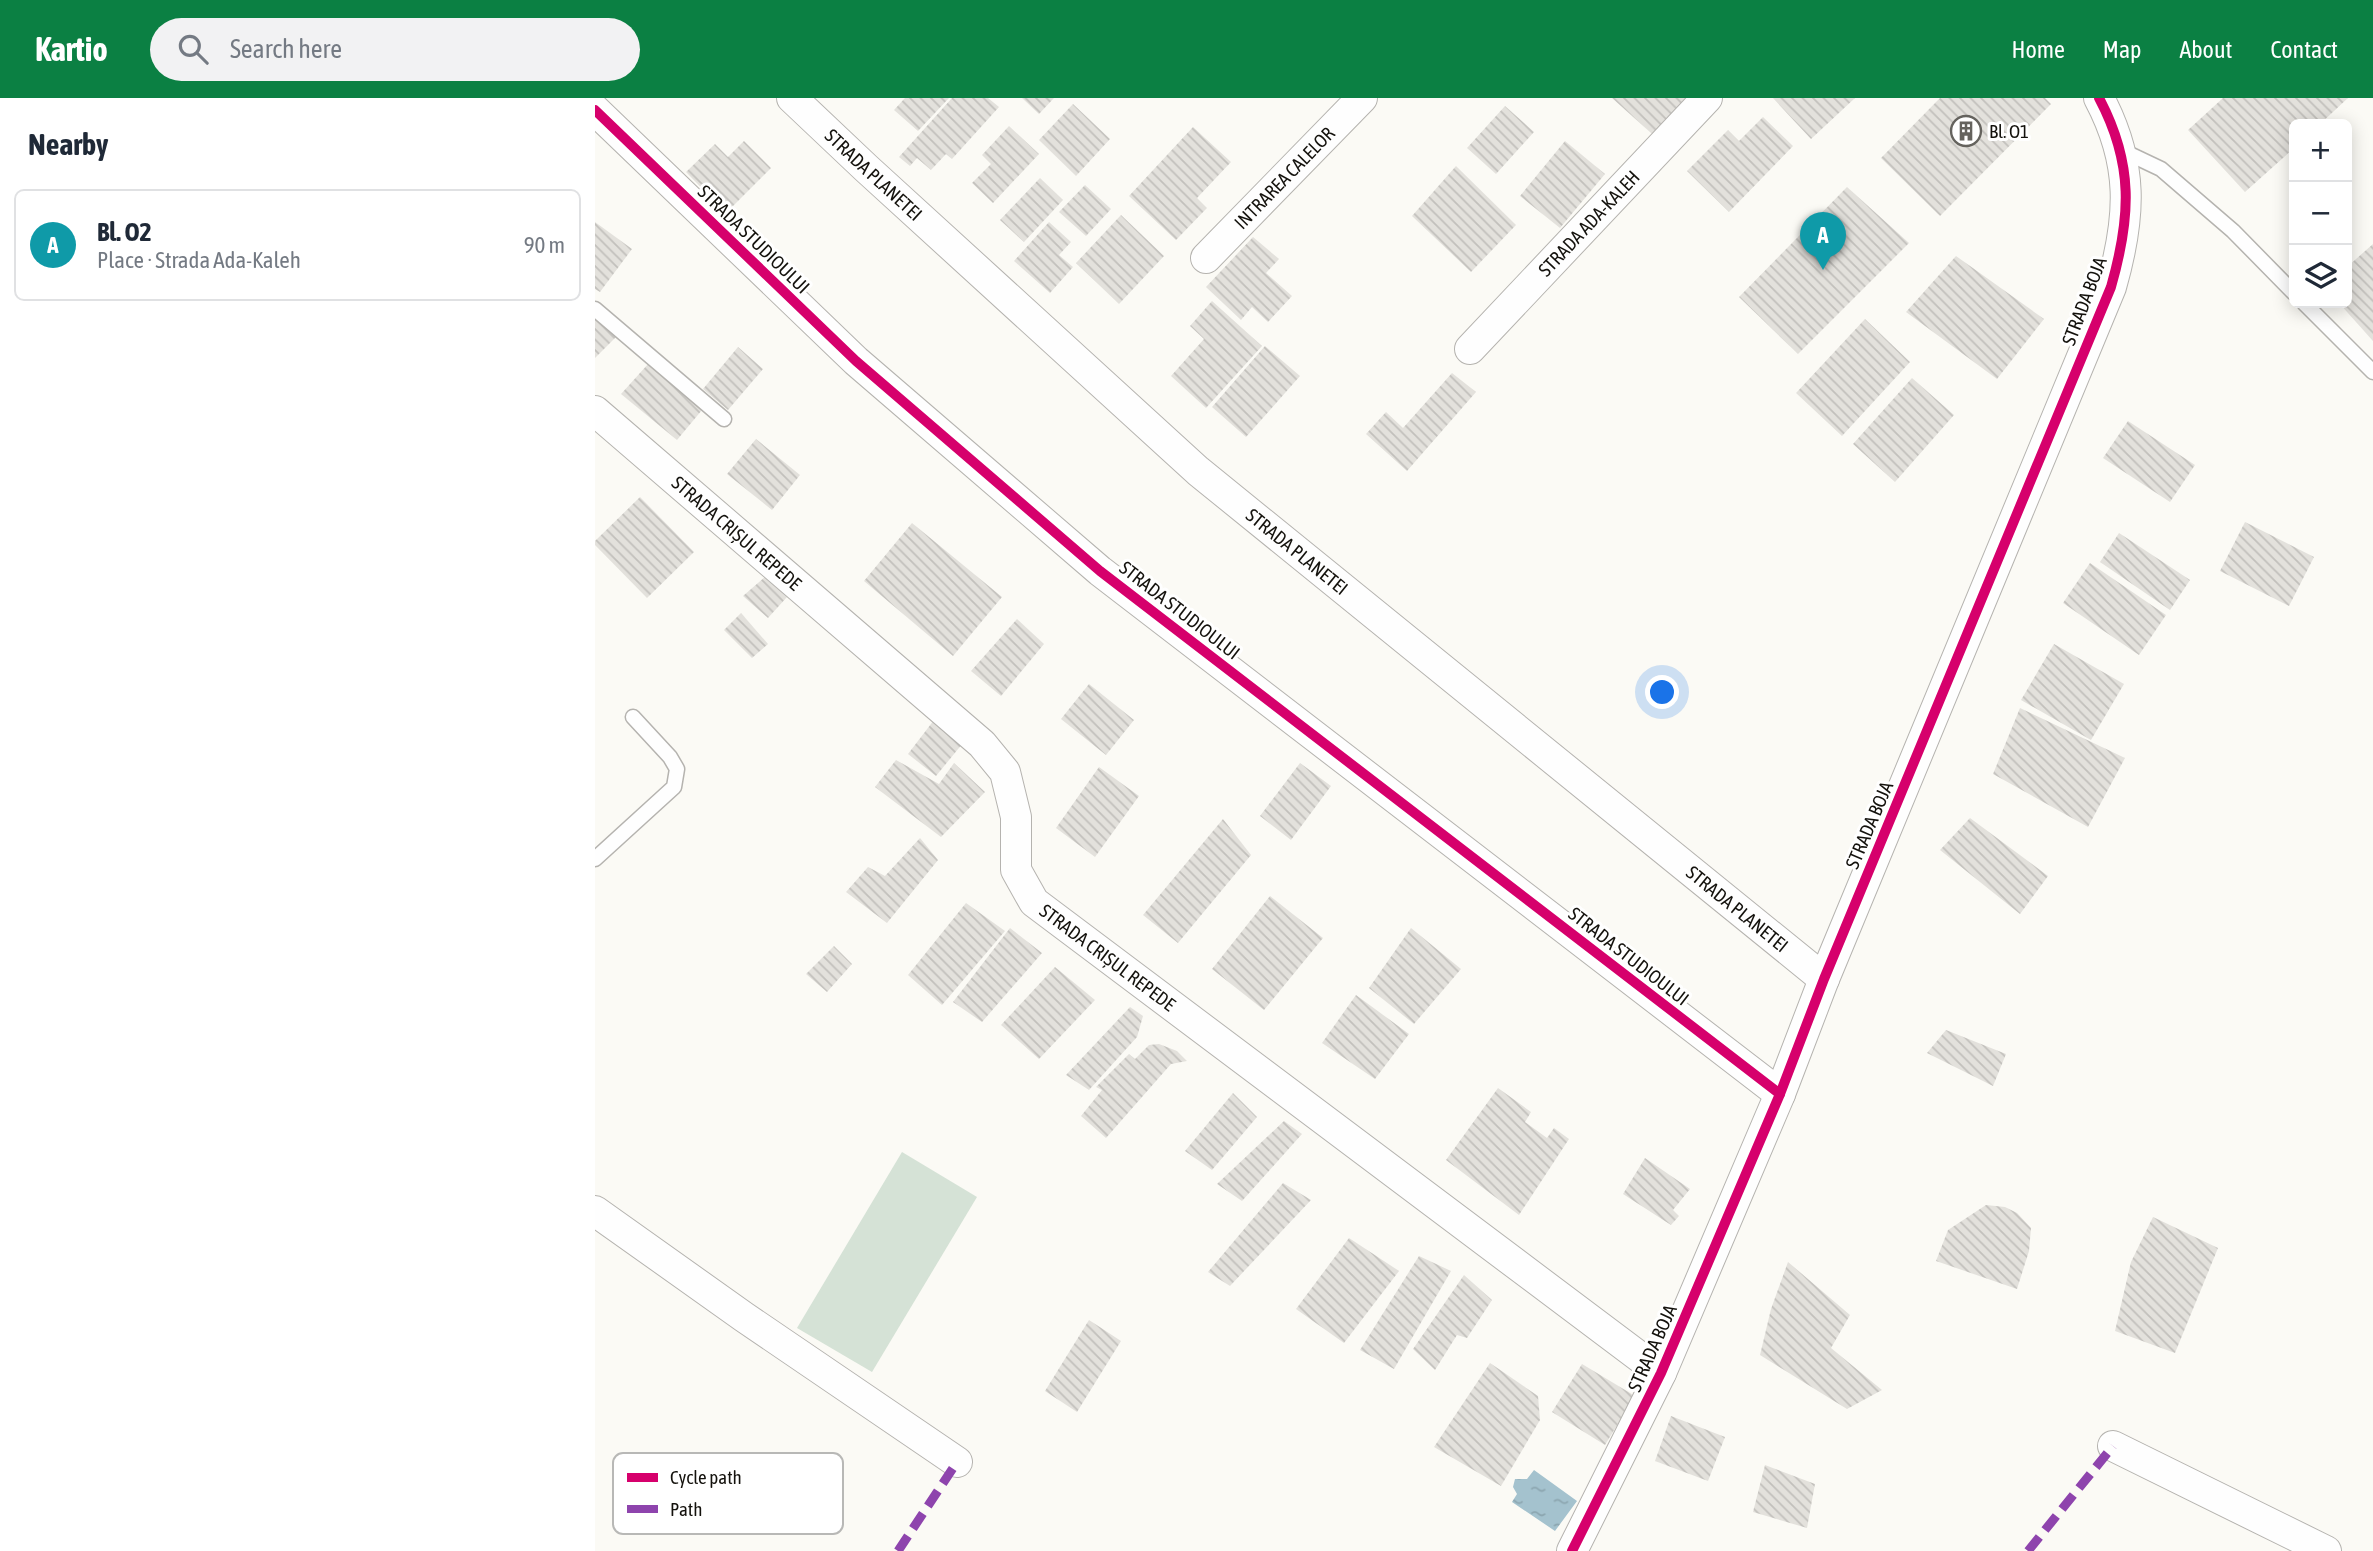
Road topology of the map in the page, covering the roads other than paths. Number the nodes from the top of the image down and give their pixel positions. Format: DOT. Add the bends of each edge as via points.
graph roads {
  1 [pos="792,98"];
  2 [pos="1362,98"];
  3 [pos="1707,98"];
  4 [pos="2099,98"];
  5 [pos="595,110"];
  6 [pos="2121,150"];
  7 [pos="1206,258"];
  8 [pos="2289,288"];
  9 [pos="2309,308"];
  10 [pos="595,309"];
  11 [pos="1470,349"];
  12 [pos="2373,372"];
  13 [pos="595,411"];
  14 [pos="724,419"];
  15 [pos="633,717"];
  16 [pos="595,859"];
  17 [pos="1824,979"];
  18 [pos="1780,1094"];
  19 [pos="595,1211"];
  20 [pos="1661,1373"];
  21 [pos="2112,1446"];
  22 [pos="957,1462"];
  23 [pos="1572,1551"];
  24 [pos="2326,1551"];
  1 -- 17 [label="street, STRADA PLANETEI" via="1198,471"];
  2 -- 7 [label="street, INTRAREA CALELOR"];
  3 -- 11 [label="street, STRADA ADA-KALEH"];
  4 -- 6 [label="street, STRADA BOJA"];
  5 -- 18 [label="street, STRADA STUDIOULUI" via="856,361 1100,570"];
  6 -- 8 [label="lane" via="2161,169 2233,231"];
  6 -- 17 [label="street, STRADA BOJA" via="2126,225 2111,287"];
  9 -- 12 [label="lane"];
  10 -- 14 [label="lane"];
  13 -- 20 [label="street, STRADA CRIȘUL REPEDE" via="982,744 1005,772 1016,817 1016,870 1034,902"];
  15 -- 16 [label="lane" via="670,757 677,769 674,787"];
  17 -- 18 [label="street, STRADA BOJA"];
  18 -- 20 [label="street, STRADA BOJA"];
  19 -- 22 [label="street"];
  20 -- 23 [label="street, STRADA BOJA"];
  21 -- 24 [label="street"];
}
